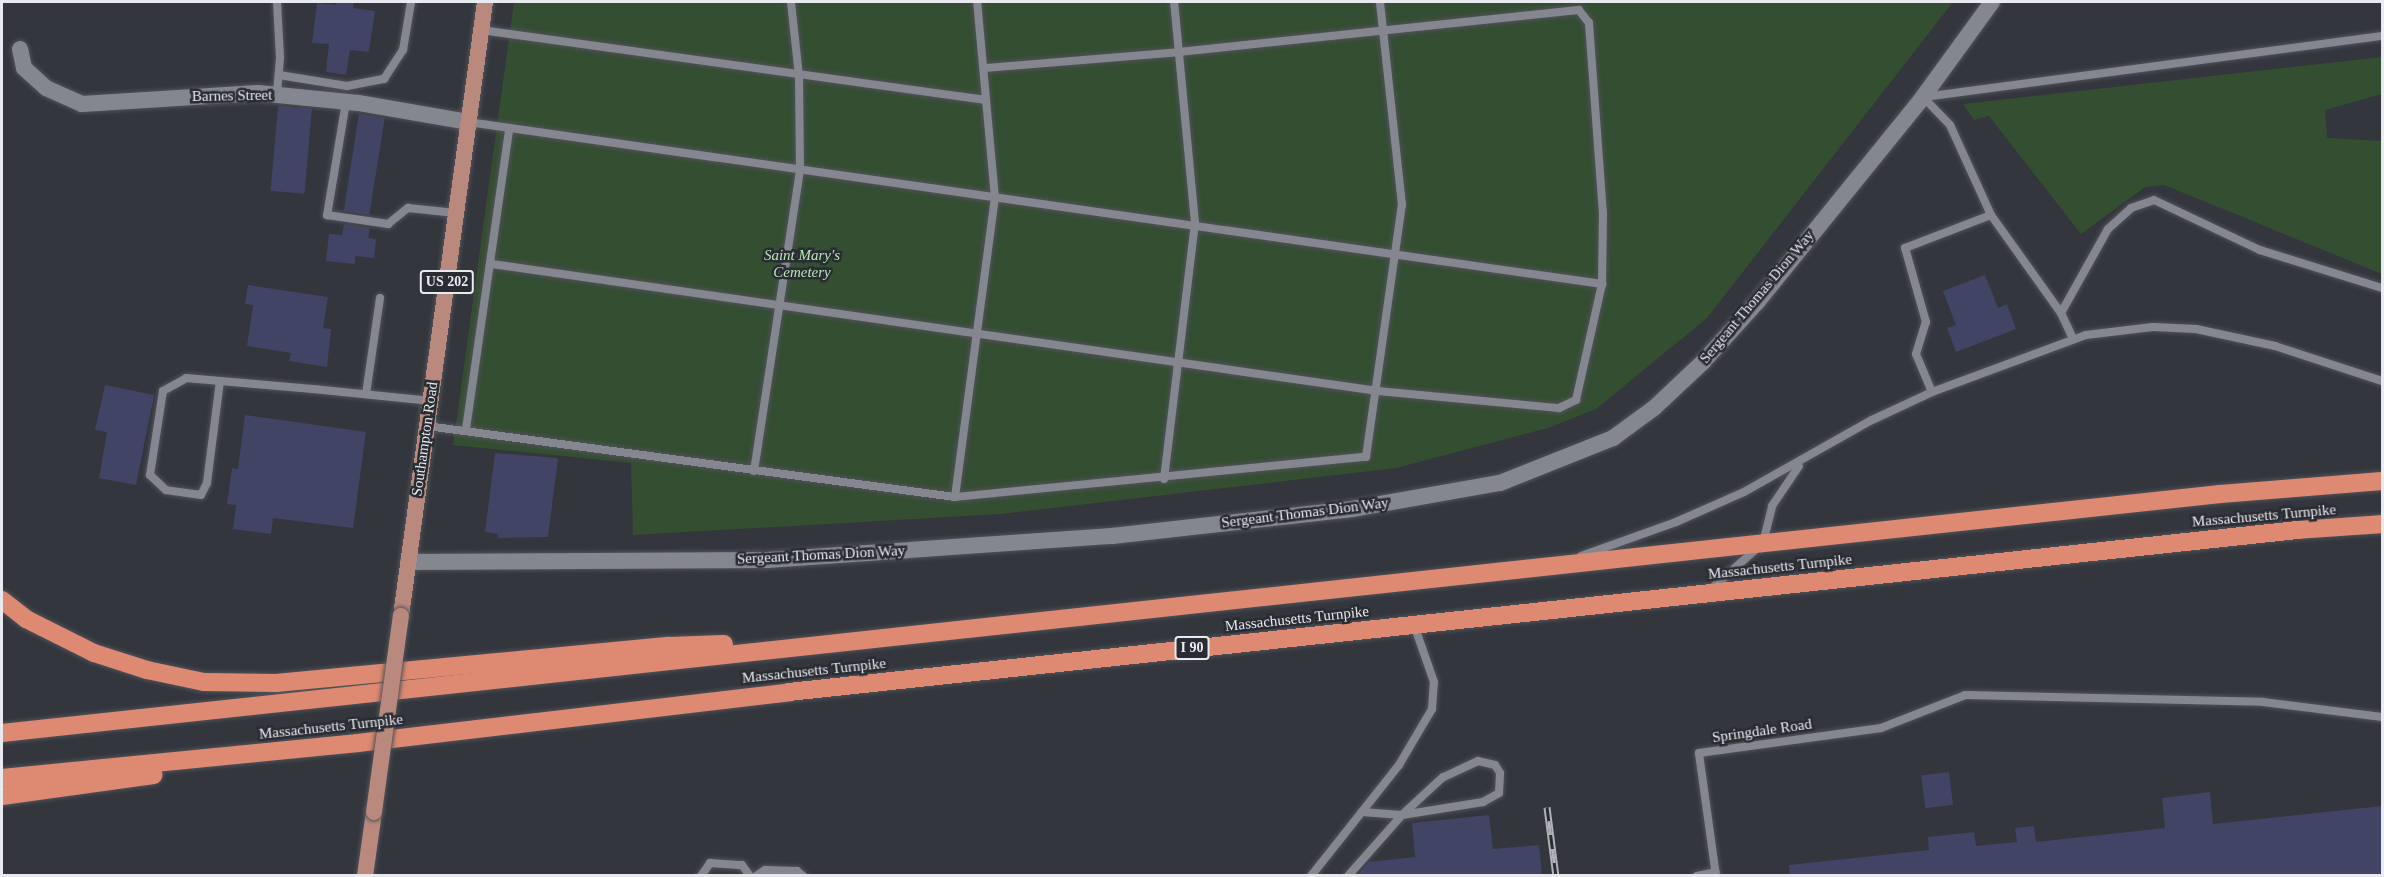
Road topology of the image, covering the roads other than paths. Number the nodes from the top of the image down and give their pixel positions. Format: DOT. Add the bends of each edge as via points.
graph roads {
  1 [pos="277,2"];
  2 [pos="411,2"];
  3 [pos="485,2"];
  4 [pos="791,2"];
  5 [pos="977,2"];
  6 [pos="1174,2"];
  7 [pos="1380,2"];
  8 [pos="1992,2"];
  9 [pos="481,30"];
  10 [pos="1382,30"];
  11 [pos="2382,36"];
  12 [pos="20,49"];
  13 [pos="1180,52"];
  14 [pos="985,68"];
  15 [pos="279,75"];
  16 [pos="799,76"];
  17 [pos="277,95"];
  18 [pos="1923,97"];
  19 [pos="986,100"];
  20 [pos="346,102"];
  21 [pos="468,122"];
  22 [pos="509,130"];
  23 [pos="800,171"];
  24 [pos="995,198"];
  25 [pos="456,213"];
  26 [pos="1991,215"];
  27 [pos="1195,223"];
  28 [pos="1397,253"];
  29 [pos="492,264"];
  30 [pos="1602,284"];
  31 [pos="2382,288"];
  32 [pos="380,298"];
  33 [pos="777,308"];
  34 [pos="2061,313"];
  35 [pos="976,335"];
  36 [pos="2073,339"];
  37 [pos="1178,363"];
  38 [pos="220,381"];
  39 [pos="2381,381"];
  40 [pos="1378,391"];
  41 [pos="1932,392"];
  42 [pos="366,394"];
  43 [pos="431,401"];
  44 [pos="427,426"];
  45 [pos="466,429"];
  46 [pos="1803,461"];
  47 [pos="754,471"];
  48 [pos="1164,479"];
  49 [pos="2382,481"];
  50 [pos="956,497"];
  51 [pos="2382,524"];
  52 [pos="1763,543"];
  53 [pos="408,562"];
  54 [pos="1552,566"];
  55 [pos="1707,592"];
  56 [pos="2,600"];
  57 [pos="1414,624"];
  58 [pos="855,641"];
  59 [pos="2382,717"];
  60 [pos="2,733"];
  61 [pos="358,743"];
  62 [pos="2,778"];
  63 [pos="2,796"];
  64 [pos="1362,812"];
  65 [pos="1402,815"];
  66 [pos="1716,874"];
  67 [pos="365,876"];
  68 [pos="701,876"];
  69 [pos="750,876"];
  70 [pos="756,876"];
  71 [pos="803,876"];
  72 [pos="1311,876"];
  73 [pos="1348,876"];
  74 [pos="1697,876"];
  1 -- 15 [label="lane"];
  2 -- 15 [label="lane" via="403,50 384,79 347,86"];
  3 -- 9 [label="main road, Southampton Road / US 202"];
  4 -- 16 [label="lane"];
  5 -- 14 [label="lane"];
  6 -- 13 [label="lane"];
  7 -- 10 [label="lane"];
  8 -- 18 [label="street, Sergeant Thomas Dion Way"];
  9 -- 16 [label="lane"];
  9 -- 21 [label="main road, Southampton Road / US 202"];
  10 -- 13 [label="lane"];
  10 -- 28 [label="lane" via="1402,206"];
  10 -- 30 [label="lane" via="1579,10 1589,23 1603,214"];
  11 -- 18 [label="lane"];
  12 -- 17 [label="street, Barnes Street" via="24,68 46,88 82,104 195,95"];
  13 -- 14 [label="lane"];
  13 -- 27 [label="lane"];
  14 -- 19 [label="lane"];
  15 -- 17 [label="lane"];
  16 -- 19 [label="lane"];
  16 -- 23 [label="lane"];
  17 -- 20 [label="street, Barnes Street"];
  18 -- 26 [label="lane" via="1950,124"];
  18 -- 53 [label="street, Sergeant Thomas Dion Way" via="1758,302 1673,391 1613,438 1500,483 1352,509 1100,537 767,560"];
  19 -- 24 [label="lane"];
  20 -- 21 [label="street, Barnes Street"];
  20 -- 25 [label="lane" via="327,215 388,224 408,208"];
  21 -- 22 [label="lane"];
  21 -- 25 [label="main road, Southampton Road / US 202"];
  22 -- 23 [label="lane"];
  22 -- 29 [label="lane"];
  23 -- 24 [label="lane"];
  23 -- 33 [label="lane"];
  24 -- 27 [label="lane"];
  24 -- 35 [label="lane"];
  25 -- 43 [label="main road, Southampton Road / US 202"];
  26 -- 34 [label="lane"];
  26 -- 41 [label="lane" via="1905,248 1926,322 1916,354"];
  27 -- 28 [label="lane"];
  27 -- 37 [label="lane"];
  28 -- 30 [label="lane"];
  28 -- 40 [label="lane"];
  29 -- 33 [label="lane"];
  29 -- 45 [label="lane"];
  30 -- 40 [label="lane" via="1575,400 1559,408"];
  31 -- 34 [label="lane" via="2260,250 2154,200 2131,208 2108,229"];
  32 -- 42 [label="lane"];
  33 -- 35 [label="lane"];
  33 -- 47 [label="lane"];
  34 -- 36 [label="lane"];
  35 -- 37 [label="lane"];
  35 -- 50 [label="lane"];
  36 -- 39 [label="lane" via="2133,328 2196,329 2275,346"];
  36 -- 41 [label="lane"];
  37 -- 40 [label="lane"];
  37 -- 48 [label="lane"];
  38 -- 38 [label="lane" via="186,378 163,391 150,475 166,490 201,495 207,483"];
  38 -- 42 [label="lane"];
  40 -- 48 [label="lane" via="1366,457"];
  41 -- 46 [label="lane" via="1872,420"];
  42 -- 43 [label="lane"];
  43 -- 44 [label="main road, Southampton Road / US 202"];
  44 -- 45 [label="lane"];
  44 -- 53 [label="main road, Southampton Road / US 202"];
  45 -- 47 [label="lane"];
  46 -- 52 [label="lane" via="1772,506"];
  46 -- 54 [label="lane" via="1676,522"];
  47 -- 50 [label="lane"];
  48 -- 50 [label="lane"];
  49 -- 52 [label="highway, Massachusetts Turnpike"];
  51 -- 55 [label="highway, Massachusetts Turnpike / I 90"];
  52 -- 54 [label="highway, Massachusetts Turnpike"];
  52 -- 55 [label="lane"];
  53 -- 67 [label="main road, Southampton Road / US 202, bridge"];
  54 -- 58 [label="highway, Massachusetts Turnpike"];
  55 -- 57 [label="highway, Massachusetts Turnpike / I 90"];
  56 -- 58 [label="highway" via="26,619 94,653 204,682 276,683 669,646"];
  57 -- 61 [label="highway, Massachusetts Turnpike / I 90"];
  57 -- 64 [label="lane" via="1434,682 1432,709 1400,765"];
  58 -- 60 [label="highway, Massachusetts Turnpike"];
  59 -- 66 [label="lane, Springdale Road" via="2263,702 1965,696 1881,728 1699,753"];
  61 -- 62 [label="highway, Massachusetts Turnpike / I 90"];
  61 -- 63 [label="highway" via="301,756"];
  64 -- 65 [label="lane"];
  64 -- 72 [label="lane"];
  65 -- 65 [label="lane" via="1424,792 1452,773 1478,762 1495,765 1500,773 1499,793 1483,802"];
  65 -- 73 [label="lane"];
  66 -- 74 [label="lane"];
  68 -- 69 [label="lane" via="710,863 742,864"];
  70 -- 71 [label="lane" via="765,870 797,871"];
}
